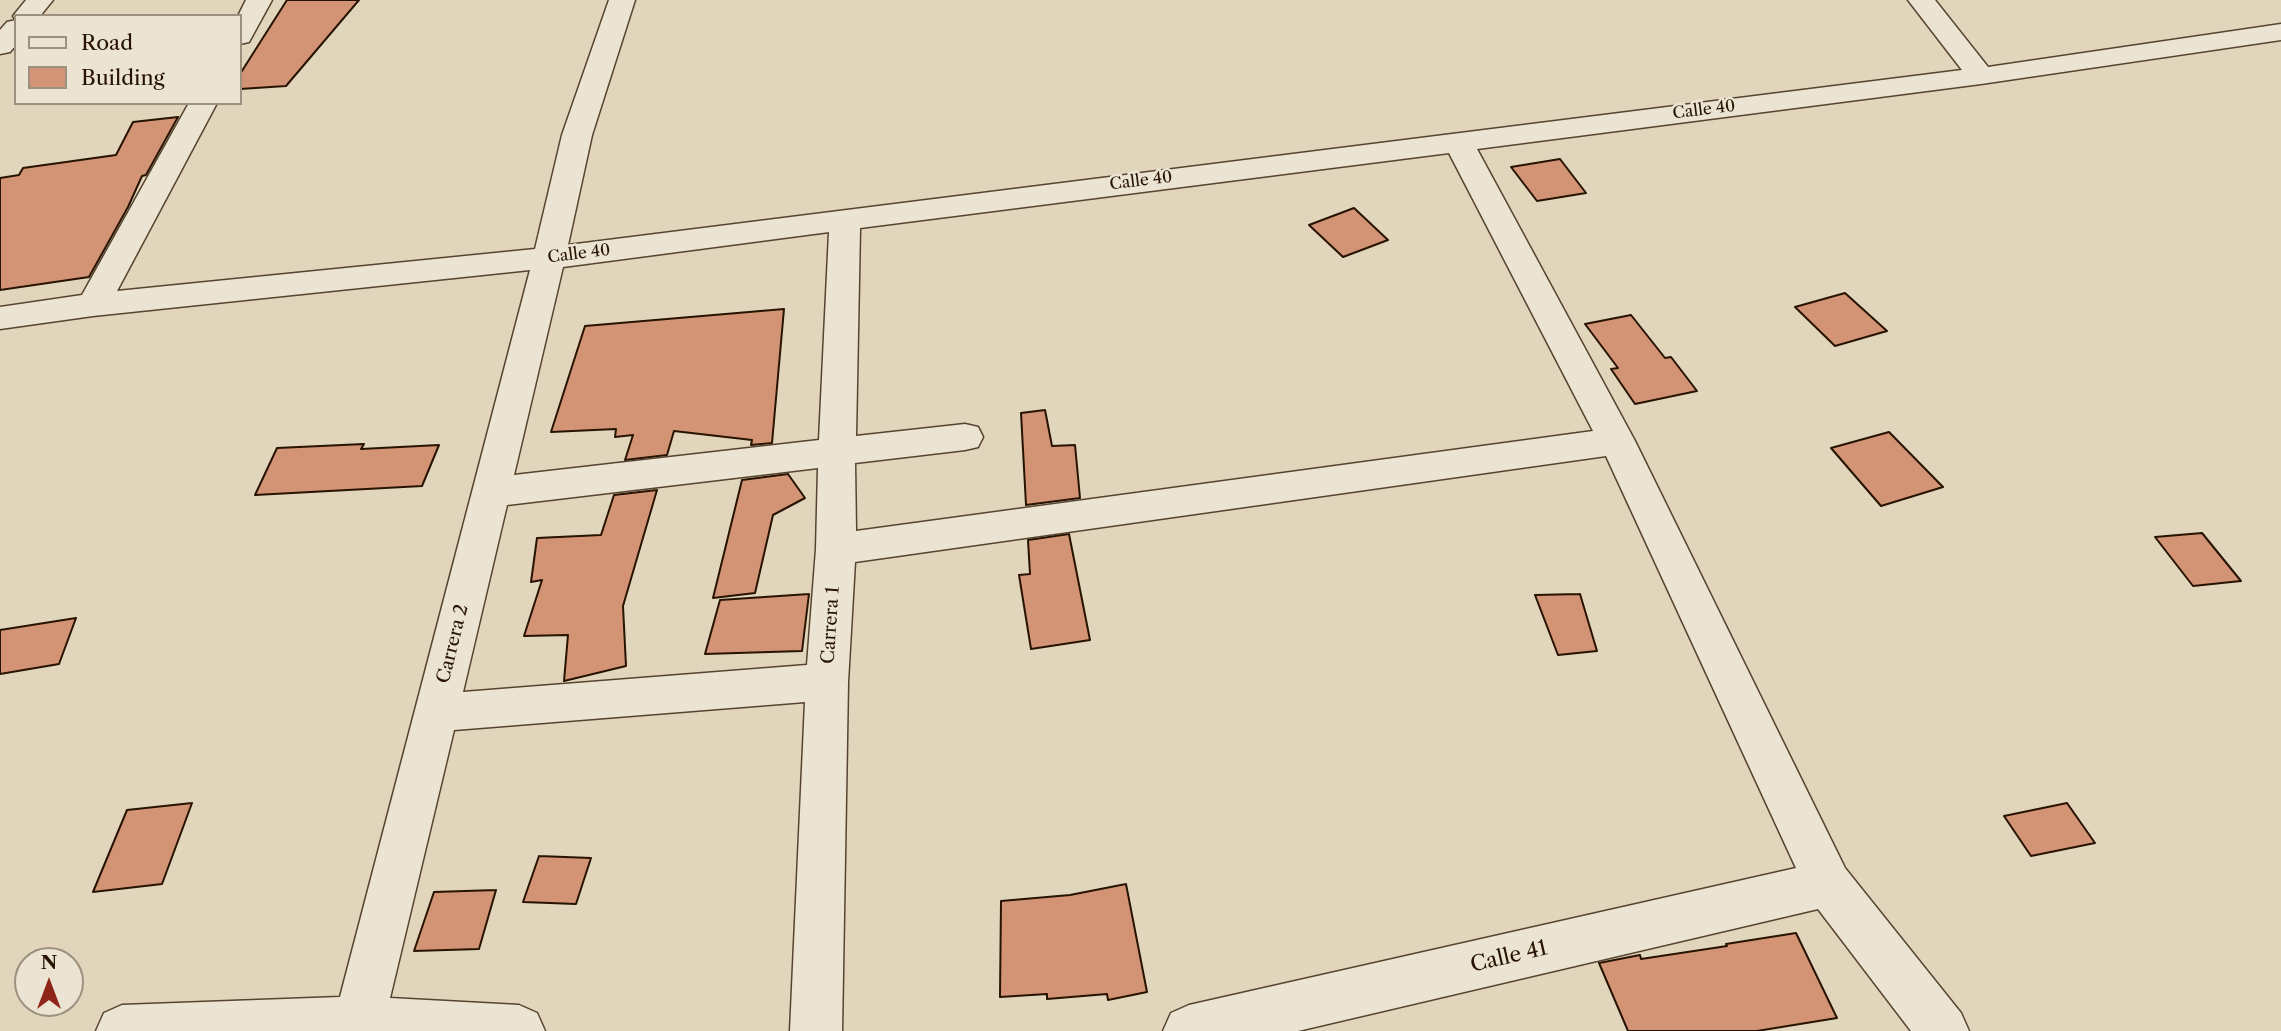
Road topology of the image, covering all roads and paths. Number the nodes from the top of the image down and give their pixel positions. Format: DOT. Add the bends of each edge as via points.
graph roads {
  1 [pos="40,0"];
  2 [pos="259,0"];
  3 [pos="622,0"];
  4 [pos="1922,0"];
  5 [pos="28,14"];
  6 [pos="14,30"];
  7 [pos="242,32"];
  8 [pos="2281,32"];
  9 [pos="0,46"];
  10 [pos="1981,76"];
  11 [pos="202,105"];
  12 [pos="1458,141"];
  13 [pos="845,219"];
  14 [pos="549,258"];
  15 [pos="93,305"];
  16 [pos="0,318"];
  17 [pos="965,437"];
  18 [pos="1617,441"];
  19 [pos="837,451"];
  20 [pos="491,492"];
  21 [pos="836,549"];
  22 [pos="827,681"];
  23 [pos="435,713"];
  24 [pos="1828,884"];
  25 [pos="358,1026"];
  26 [pos="122,1031"];
  27 [pos="519,1031"];
  28 [pos="816,1031"];
  29 [pos="1189,1031"];
  30 [pos="1943,1031"];
  1 -- 5 [label="street"];
  2 -- 7 [label="street"];
  3 -- 14 [label="street, Carrera 2" via="580,122"];
  4 -- 10 [label="street"];
  6 -- 9 [label="street"];
  8 -- 10 [label="street, Calle 40"];
  10 -- 12 [label="street, Calle 40"];
  11 -- 15 [label="street"];
  12 -- 13 [label="street, Calle 40"];
  12 -- 18 [label="street"];
  13 -- 14 [label="street, Calle 40"];
  13 -- 19 [label="street, Carrera 1"];
  14 -- 15 [label="street, Calle 40"];
  14 -- 20 [label="street, Carrera 2"];
  15 -- 16 [label="street, Calle 40"];
  17 -- 19 [label="street"];
  18 -- 21 [label="street"];
  18 -- 24 [label="street"];
  19 -- 20 [label="street"];
  19 -- 21 [label="street, Carrera 1"];
  20 -- 23 [label="street, Carrera 2"];
  21 -- 22 [label="street, Carrera 1"];
  22 -- 23 [label="street"];
  22 -- 28 [label="street, Carrera 1"];
  23 -- 25 [label="street, Carrera 2"];
  24 -- 29 [label="street, Calle 41"];
  24 -- 30 [label="street"];
  25 -- 26 [label="street"];
  25 -- 27 [label="street"];
}
